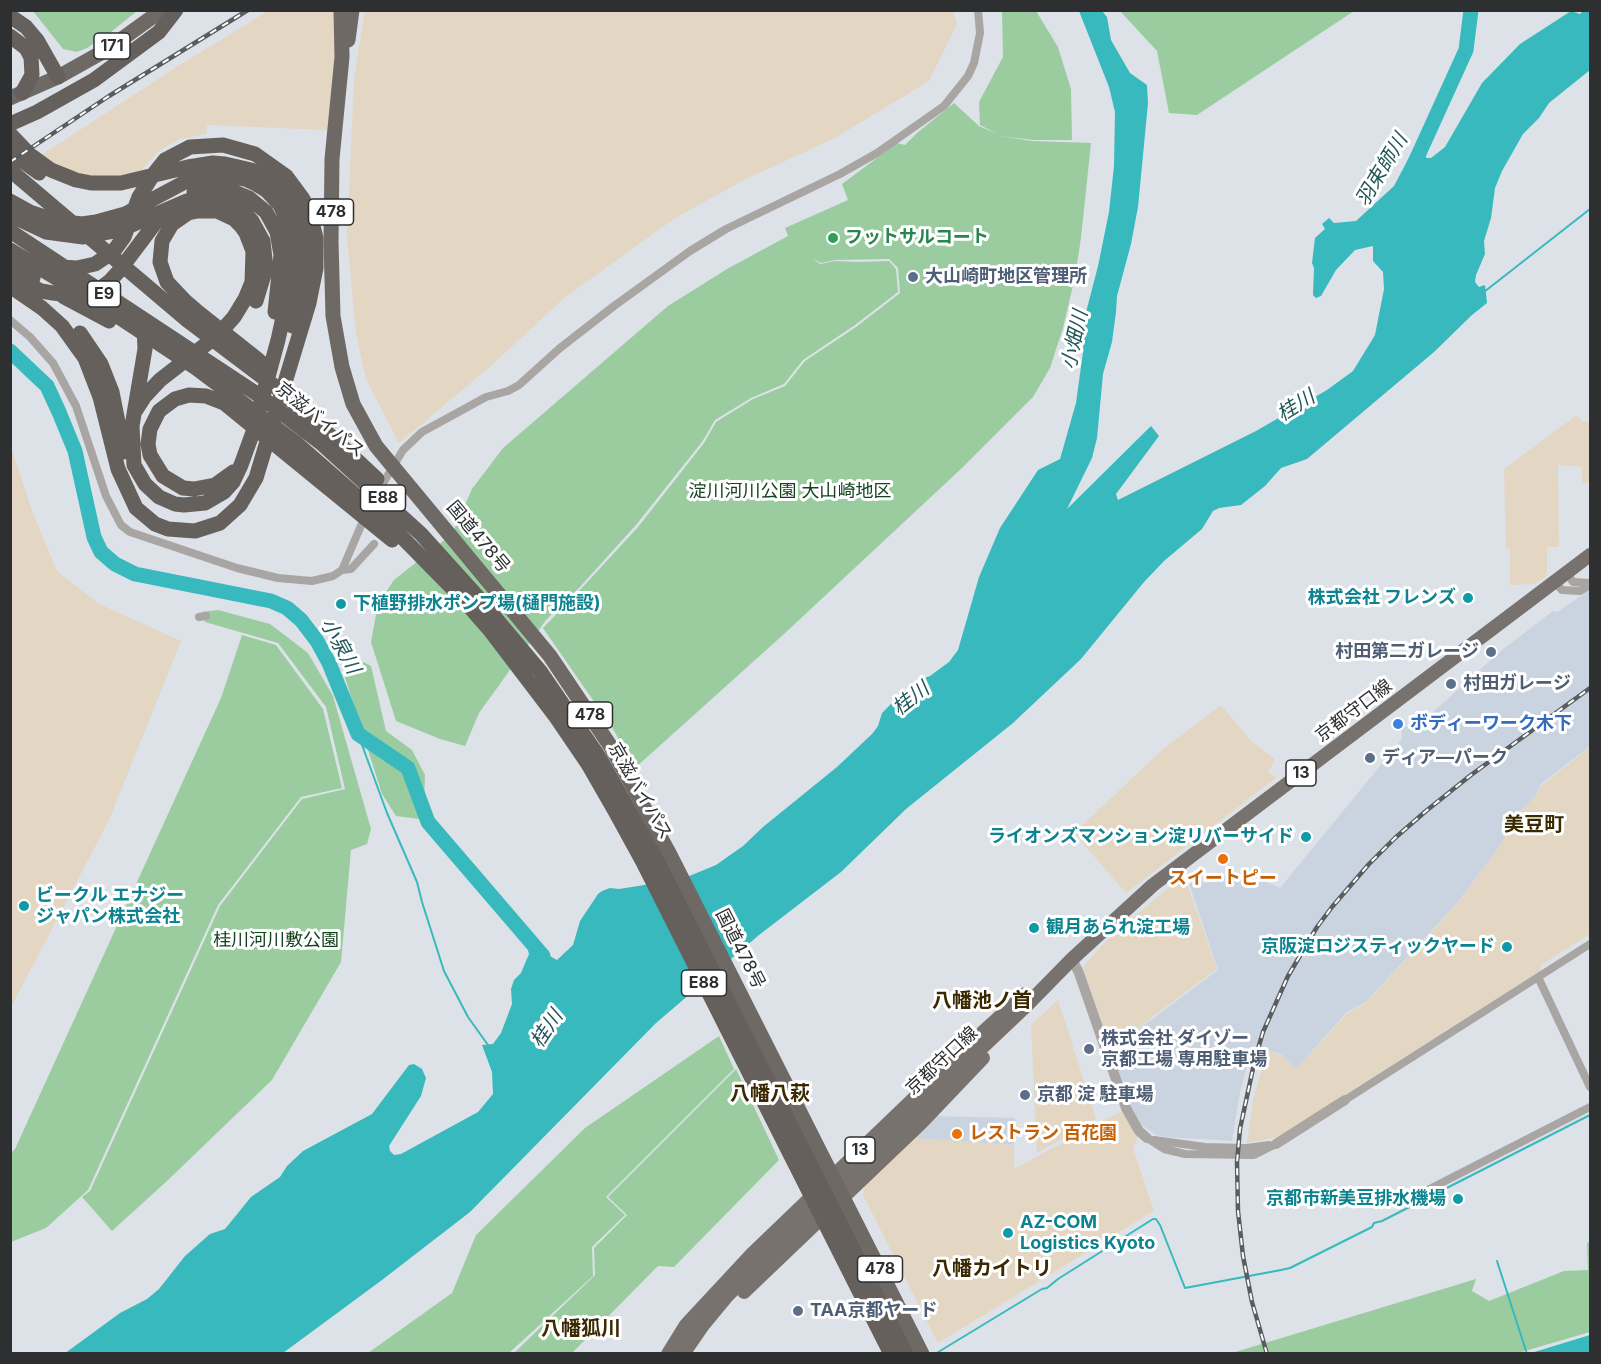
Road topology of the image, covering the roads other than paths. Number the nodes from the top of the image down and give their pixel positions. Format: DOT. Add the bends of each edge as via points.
graph roads {
  1 [pos="162,10"];
  2 [pos="177,10"];
  3 [pos="341,10"];
  4 [pos="352,10"];
  5 [pos="978,10"];
  6 [pos="10,16"];
  7 [pos="10,36"];
  8 [pos="342,57"];
  9 [pos="58,77"];
  10 [pos="16,96"];
  11 [pos="10,124"];
  12 [pos="10,134"];
  13 [pos="10,152"];
  14 [pos="10,170"];
  15 [pos="159,175"];
  16 [pos="10,197"];
  17 [pos="10,201"];
  18 [pos="10,215"];
  19 [pos="57,221"];
  20 [pos="10,231"];
  21 [pos="10,250"];
  22 [pos="299,252"];
  23 [pos="34,262"];
  24 [pos="11,276"];
  25 [pos="297,307"];
  26 [pos="10,320"];
  27 [pos="195,362"];
  28 [pos="267,378"];
  29 [pos="286,378"];
  30 [pos="333,438"];
  31 [pos="248,444"];
  32 [pos="132,455"];
  33 [pos="123,482"];
  34 [pos="374,544"];
  35 [pos="1590,555"];
  36 [pos="342,570"];
  37 [pos="1570,578"];
  38 [pos="1590,584"];
  39 [pos="1559,586"];
  40 [pos="489,629"];
  41 [pos="540,671"];
  42 [pos="1590,944"];
  43 [pos="1070,962"];
  44 [pos="1538,977"];
  45 [pos="1590,1087"];
  46 [pos="1345,1100"];
  47 [pos="903,1105"];
  48 [pos="1590,1107"];
  49 [pos="922,1122"];
  50 [pos="1147,1138"];
  51 [pos="1275,1144"];
  52 [pos="837,1185"];
  53 [pos="1412,1198"];
  54 [pos="758,1264"];
  55 [pos="668,1353"];
  56 [pos="683,1353"];
  57 [pos="693,1353"];
  58 [pos="891,1353"];
  59 [pos="906,1353"];
  60 [pos="922,1353"];
  1 -- 9 [label="highway, 171" via="108,49"];
  2 -- 11 [label="highway" via="159,32 94,80"];
  3 -- 8 [label="highway, 国道478号 / 478"];
  4 -- 8 [label="highway, 国道478号 / 478"];
  5 -- 36 [label="street" via="980,33 974,63 944,106 878,153 690,251 560,348 517,388 486,398 422,432 407,445 366,514"];
  6 -- 9 [label="highway" via="37,40"];
  7 -- 10 [label="highway" via="31,57 32,75"];
  8 -- 52 [label="highway, 国道478号 / 478" via="332,159 333,316 353,404 376,446 542,646 611,747"];
  9 -- 10 [label="highway, 171"];
  12 -- 15 [label="highway" via="39,162 76,180 121,183"];
  13 -- 15 [label="highway" via="46,177 74,186 121,186"];
  14 -- 30 [label="highway, E88"];
  15 -- 22 [label="highway" via="213,163 238,166 264,176 282,190 297,213 303,234"];
  16 -- 19 [label="highway"];
  17 -- 19 [label="highway"];
  18 -- 32 [label="highway" via="46,232 83,237 120,230 187,201 209,199 233,205 260,232 266,268 251,310 231,334 163,388 137,426"];
  19 -- 22 [label="highway" via="82,224 111,219 197,178 232,176 266,190 280,205"];
  20 -- 27 [label="highway, E9"];
  21 -- 23 [label="highway"];
  21 -- 27 [label="highway, E9"];
  22 -- 25 [label="highway"];
  22 -- 28 [label="highway"];
  23 -- 29 [label="highway" via="77,268 103,260 119,245 139,197 158,167 173,154 190,147 223,145 255,154 286,176 303,199 316,238 314,282"];
  23 -- 32 [label="highway" via="117,292 140,315 145,349 132,426"];
  24 -- 25 [label="highway" via="71,323 88,344 112,392 130,476 145,496 179,513 193,514 212,508 242,483 260,439"];
  24 -- 27 [label="highway" via="44,285"];
  24 -- 28 [label="highway" via="41,291 87,295 110,281 177,199 219,188 239,193 266,212 277,232 281,255"];
  24 -- 33 [label="highway" via="62,326 85,358"];
  25 -- 29 [label="highway"];
  26 -- 36 [label="street" via="57,369 76,406 106,496 121,525 130,532 278,578 312,581"];
  27 -- 40 [label="highway, 京滋バイパス / E88" via="346,485 427,562"];
  27 -- 41 [label="highway, 京滋バイパス / E88" via="294,422 392,506 450,565"];
  28 -- 31 [label="highway"];
  29 -- 33 [label="highway" via="256,478 240,505 220,523 195,531 155,524 132,502"];
  30 -- 33 [label="highway" via="269,370 257,359 232,339 224,333 215,326 207,320 184,301 167,282 160,262 162,241 179,218 197,211 225,214 241,226 253,251 252,282 226,326 217,334 209,342 160,380 139,406 122,449"];
  30 -- 41 [label="highway, E88" via="454,561 516,635"];
  31 -- 32 [label="highway" via="237,474 224,492 195,504 176,504 151,491 139,476"];
  31 -- 40 [label="highway" via="225,479 194,489 171,483 163,476 150,455 148,436 159,411 182,396 198,394 224,403 403,549"];
  34 -- 36 [label="street" via="351,569"];
  35 -- 37 [label="main road, 京都守口線 / 13"];
  37 -- 38 [label="street"];
  37 -- 39 [label="main road, 京都守口線 / 13"];
  38 -- 39 [label="street" via="1580,591"];
  39 -- 43 [label="main road, 京都守口線 / 13" via="1153,885"];
  40 -- 58 [label="highway, 京滋バイパス / E88" via="556,717 615,811"];
  41 -- 59 [label="highway, 京滋バイパス / E88" via="599,757 655,857"];
  42 -- 44 [label="street"];
  43 -- 47 [label="main road, 13" via="1051,971"];
  43 -- 49 [label="main road, 13" via="1046,996"];
  43 -- 50 [label="street" via="1079,973 1126,1108"];
  43 -- 52 [label="main road, 京都守口線 / 13"];
  44 -- 45 [label="street"];
  44 -- 46 [label="street"];
  46 -- 51 [label="street"];
  47 -- 49 [label="street"];
  47 -- 54 [label="main road, 13"];
  48 -- 53 [label="street"];
  49 -- 54 [label="main road, 13"];
  50 -- 51 [label="street" via="1164,1149 1185,1154 1254,1155"];
  52 -- 54 [label="main road, 京都守口線 / 13"];
  52 -- 60 [label="highway, 国道478号 / 478"];
  54 -- 55 [label="main road, 13" via="686,1324"];
  54 -- 56 [label="main road, 京都守口線 / 13"];
  54 -- 57 [label="main road, 13"];
}
